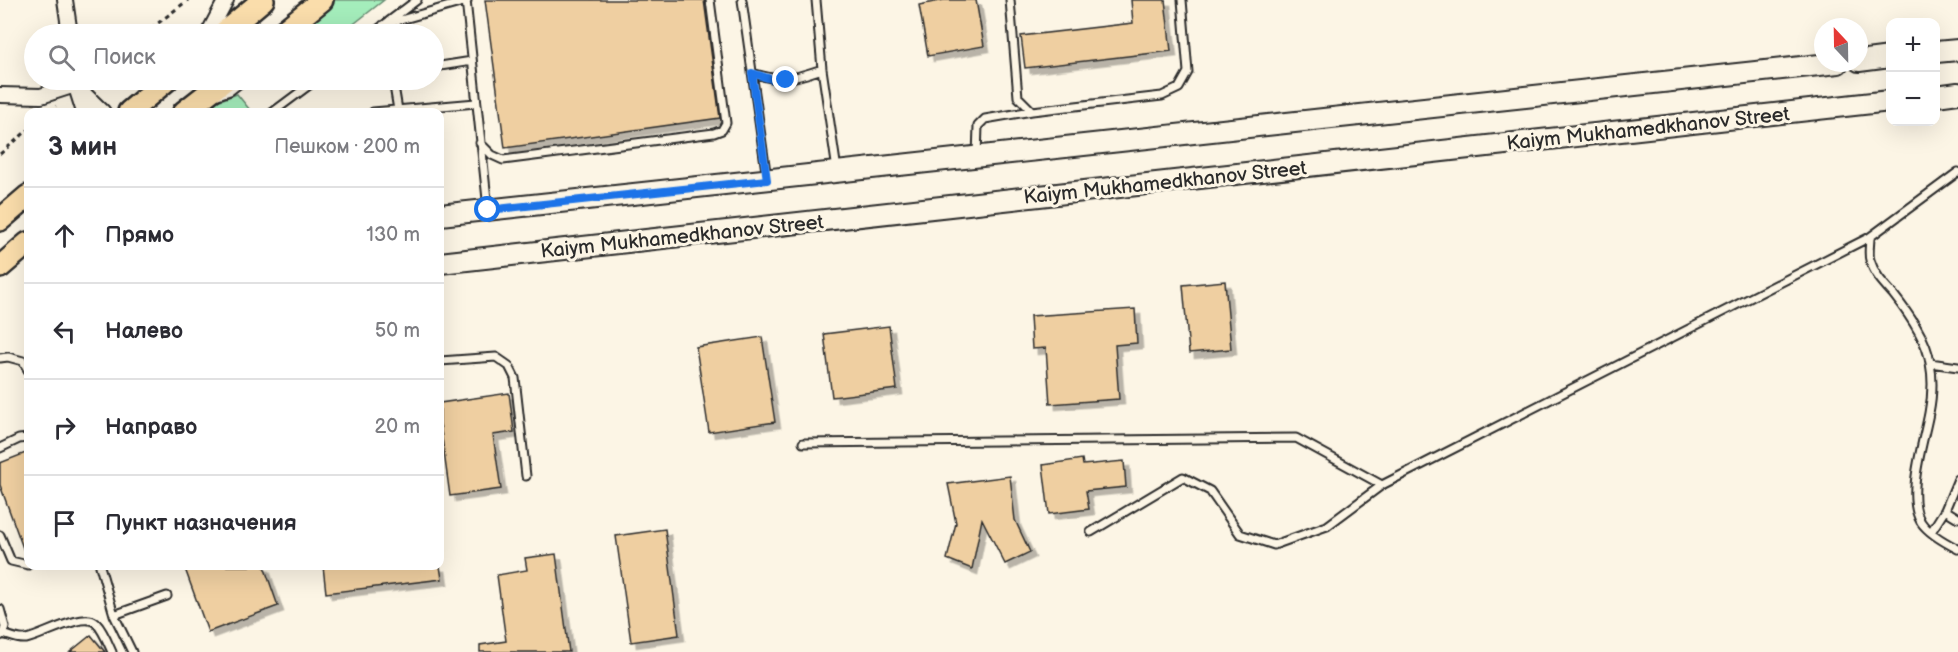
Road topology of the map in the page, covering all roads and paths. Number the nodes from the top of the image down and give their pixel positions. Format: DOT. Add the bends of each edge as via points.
graph roads {
  1 [pos="65,0"];
  2 [pos="188,0"];
  3 [pos="226,0"];
  4 [pos="263,0"];
  5 [pos="322,0"];
  6 [pos="417,0"];
  7 [pos="466,0"];
  8 [pos="710,0"];
  9 [pos="742,0"];
  10 [pos="816,0"];
  11 [pos="1010,0"];
  12 [pos="1182,0"];
  13 [pos="69,24"];
  14 [pos="157,24"];
  15 [pos="213,24"];
  16 [pos="234,24"];
  17 [pos="295,24"];
  18 [pos="387,24"];
  19 [pos="390,24"];
  20 [pos="1958,50"];
  21 [pos="1940,52"];
  22 [pos="1886,58"];
  23 [pos="1868,60"];
  24 [pos="472,61"];
  25 [pos="444,65"];
  26 [pos="1814,66"];
  27 [pos="822,69"];
  28 [pos="752,73"];
  29 [pos="56,90"];
  30 [pos="77,90"];
  31 [pos="82,90"];
  32 [pos="155,90"];
  33 [pos="212,90"];
  34 [pos="232,90"];
  35 [pos="303,90"];
  36 [pos="395,90"];
  37 [pos="1958,93"];
  38 [pos="0,95"];
  39 [pos="1940,95"];
  40 [pos="1886,101"];
  41 [pos="476,103"];
  42 [pos="191,107"];
  43 [pos="83,108"];
  44 [pos="99,108"];
  45 [pos="134,108"];
  46 [pos="278,108"];
  47 [pos="398,108"];
  48 [pos="420,108"];
  49 [pos="1032,111"];
  50 [pos="24,133"];
  51 [pos="480,143"];
  52 [pos="0,154"];
  53 [pos="977,158"];
  54 [pos="1958,172"];
  55 [pos="837,173"];
  56 [pos="767,180"];
  57 [pos="24,199"];
  58 [pos="488,210"];
  59 [pos="444,216"];
  60 [pos="0,220"];
  61 [pos="1870,237"];
  62 [pos="24,249"];
  63 [pos="444,263"];
  64 [pos="0,267"];
  65 [pos="0,358"];
  66 [pos="444,360"];
  67 [pos="24,363"];
  68 [pos="1930,363"];
  69 [pos="1958,367"];
  70 [pos="24,438"];
  71 [pos="803,443"];
  72 [pos="0,448"];
  73 [pos="526,476"];
  74 [pos="1958,479"];
  75 [pos="1382,485"];
  76 [pos="1945,510"];
  77 [pos="1958,518"];
  78 [pos="1091,532"];
  79 [pos="1931,532"];
  80 [pos="0,535"];
  81 [pos="1958,549"];
  82 [pos="24,564"];
  83 [pos="101,570"];
  84 [pos="167,596"];
  85 [pos="0,609"];
  86 [pos="114,615"];
  87 [pos="1,635"];
  88 [pos="112,652"];
  89 [pos="132,652"];
  1 -- 13 [label="street"];
  2 -- 14 [label="path"];
  3 -- 15 [label="street"];
  4 -- 16 [label="main road"];
  5 -- 17 [label="main road"];
  6 -- 18 [label="lane"];
  7 -- 19 [label="lane"];
  7 -- 24 [label="lane"];
  8 -- 51 [label="lane" via="726,123 722,130 503,160"];
  9 -- 28 [label="lane"];
  10 -- 27 [label="lane"];
  11 -- 49 [label="lane" via="1018,97"];
  12 -- 49 [label="lane" via="1188,72 1179,88 1162,96"];
  20 -- 21 [label="main road"];
  22 -- 23 [label="main road"];
  24 -- 25 [label="lane"];
  24 -- 41 [label="lane"];
  26 -- 53 [label="main road"];
  27 -- 28 [label="lane" via="786,80"];
  27 -- 55 [label="lane"];
  28 -- 56 [label="lane"];
  29 -- 38 [label="street" via="41,96"];
  30 -- 43 [label="street"];
  31 -- 44 [label="street"];
  32 -- 45 [label="main road"];
  33 -- 42 [label="main road"];
  34 -- 42 [label="lane"];
  35 -- 46 [label="lane"];
  36 -- 47 [label="lane"];
  37 -- 39 [label="main road"];
  40 -- 63 [label="main road, Kaiym Mukhamedkhanov Street"];
  41 -- 48 [label="lane"];
  41 -- 51 [label="lane"];
  49 -- 53 [label="lane" via="986,119 978,126"];
  50 -- 52 [label="path"];
  51 -- 58 [label="lane"];
  53 -- 55 [label="main road"];
  54 -- 61 [label="lane"];
  55 -- 56 [label="main road"];
  56 -- 58 [label="main road"];
  57 -- 60 [label="main road"];
  58 -- 59 [label="main road"];
  61 -- 68 [label="lane" via="1869,259 1925,345"];
  61 -- 75 [label="lane"];
  62 -- 64 [label="main road"];
  65 -- 67 [label="lane"];
  66 -- 73 [label="lane" via="496,357 510,366 515,378"];
  68 -- 69 [label="lane"];
  68 -- 79 [label="lane" via="1929,412 1916,487 1921,522"];
  70 -- 72 [label="lane"];
  71 -- 75 [label="lane" via="1296,438"];
  74 -- 76 [label="lane"];
  75 -- 78 [label="lane" via="1327,526 1274,545 1240,534 1210,491 1183,477"];
  76 -- 77 [label="lane"];
  76 -- 79 [label="lane"];
  79 -- 81 [label="lane"];
  80 -- 82 [label="lane" via="11,561"];
  83 -- 86 [label="lane"];
  84 -- 86 [label="lane"];
  85 -- 87 [label="lane" via="5,627"];
  86 -- 89 [label="lane"];
  87 -- 88 [label="lane" via="22,640 90,619 98,624"];
}
